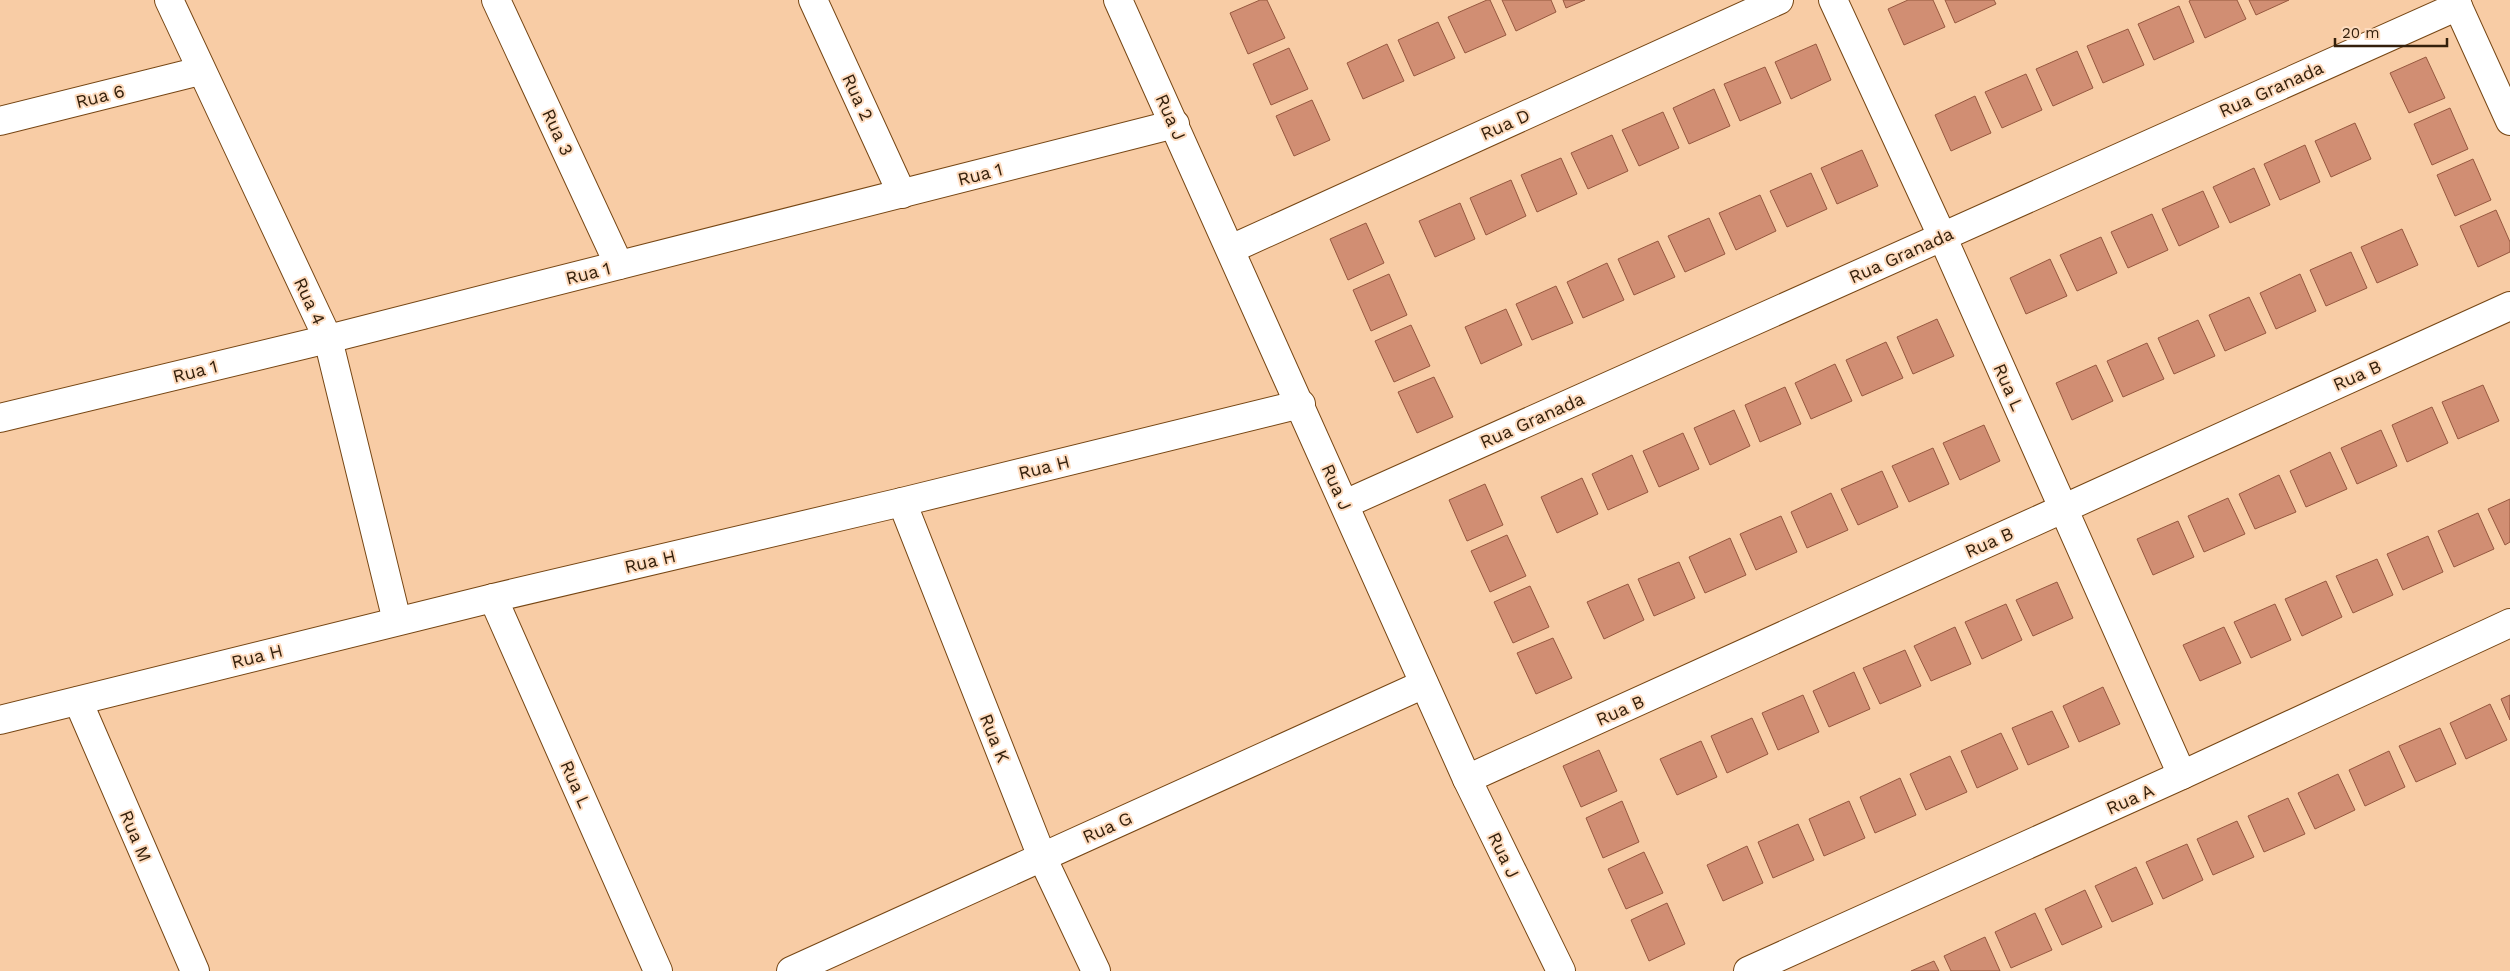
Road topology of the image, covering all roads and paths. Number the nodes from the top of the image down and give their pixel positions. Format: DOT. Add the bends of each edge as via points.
graph roads {
  1 [pos="169,0"];
  2 [pos="496,0"];
  3 [pos="813,0"];
  4 [pos="1118,0"];
  5 [pos="1779,0"];
  6 [pos="1833,0"];
  7 [pos="2456,3"];
  8 [pos="200,71"];
  9 [pos="0,121"];
  10 [pos="2510,121"];
  11 [pos="1174,124"];
  12 [pos="902,194"];
  13 [pos="1942,236"];
  14 [pos="1231,249"];
  15 [pos="619,265"];
  16 [pos="2510,306"];
  17 [pos="328,339"];
  18 [pos="1302,404"];
  19 [pos="0,418"];
  20 [pos="902,502"];
  21 [pos="1345,504"];
  22 [pos="2063,509"];
  23 [pos="494,598"];
  24 [pos="397,621"];
  25 [pos="2510,623"];
  26 [pos="1424,684"];
  27 [pos="78,701"];
  28 [pos="0,720"];
  29 [pos="2182,775"];
  30 [pos="1467,779"];
  31 [pos="1042,857"];
  32 [pos="195,971"];
  33 [pos="658,971"];
  34 [pos="791,971"];
  35 [pos="1096,971"];
  36 [pos="1561,971"];
  37 [pos="1748,971"];
  1 -- 8 [label="street, Rua 4"];
  2 -- 15 [label="street, Rua 3"];
  3 -- 12 [label="street, Rua 2"];
  4 -- 11 [label="street, Rua J"];
  5 -- 14 [label="street, Rua D"];
  6 -- 13 [label="street, Rua L"];
  7 -- 10 [label="street"];
  7 -- 13 [label="street, Rua Granada"];
  8 -- 9 [label="street, Rua 6"];
  8 -- 17 [label="street, Rua 4"];
  11 -- 12 [label="street, Rua 1"];
  11 -- 14 [label="street, Rua J"];
  12 -- 15 [label="street, Rua 1"];
  13 -- 21 [label="street, Rua Granada"];
  13 -- 22 [label="street, Rua L"];
  14 -- 18 [label="street, Rua J"];
  15 -- 17 [label="street, Rua 1"];
  16 -- 22 [label="street, Rua B"];
  17 -- 19 [label="street, Rua 1"];
  17 -- 24 [label="street, Rua 4"];
  18 -- 20 [label="street, Rua H"];
  18 -- 21 [label="street, Rua J"];
  20 -- 23 [label="street, Rua H"];
  20 -- 31 [label="street, Rua K"];
  21 -- 26 [label="street, Rua J"];
  22 -- 29 [label="street, Rua L"];
  22 -- 30 [label="street, Rua B"];
  23 -- 24 [label="street, Rua H"];
  23 -- 33 [label="street, Rua L"];
  24 -- 27 [label="street, Rua H"];
  25 -- 29 [label="street, Rua A"];
  26 -- 30 [label="street, Rua J"];
  26 -- 31 [label="street, Rua G"];
  27 -- 28 [label="street, Rua H"];
  27 -- 32 [label="street, Rua M"];
  29 -- 37 [label="street, Rua A"];
  30 -- 36 [label="street, Rua J"];
  31 -- 34 [label="street, Rua G"];
  31 -- 35 [label="street, Rua K"];
}
